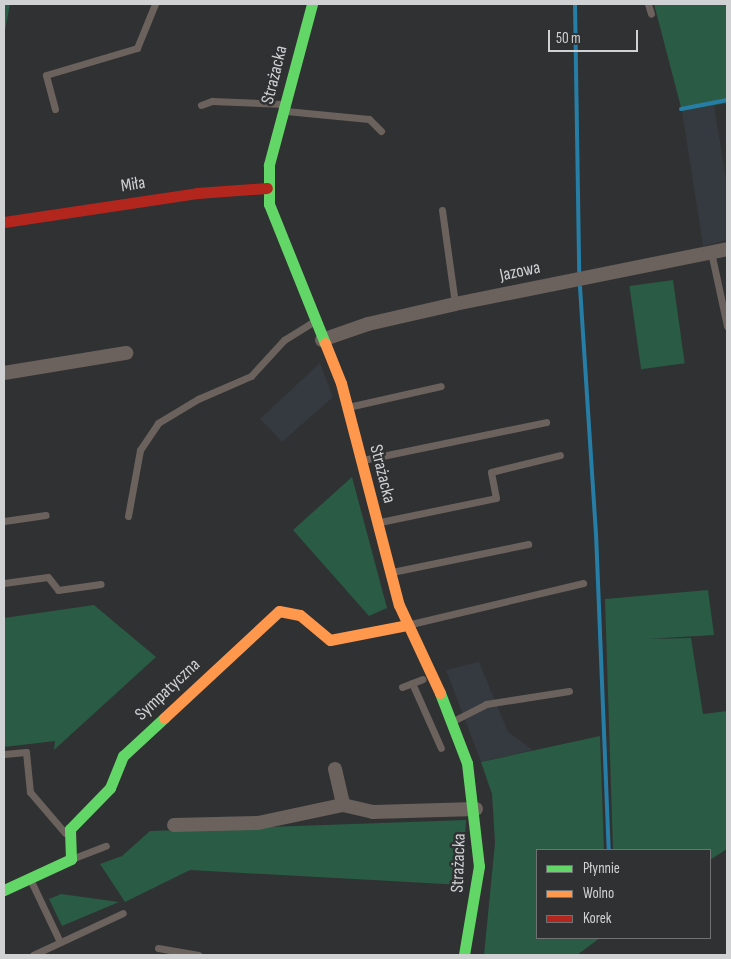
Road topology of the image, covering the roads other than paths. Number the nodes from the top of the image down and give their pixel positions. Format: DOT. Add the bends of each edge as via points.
graph roads {
  1 [pos="155,4"];
  2 [pos="312,4"];
  3 [pos="648,4"];
  4 [pos="651,14"];
  5 [pos="201,105"];
  6 [pos="284,107"];
  7 [pos="55,109"];
  8 [pos="381,131"];
  9 [pos="268,188"];
  10 [pos="442,210"];
  11 [pos="4,222"];
  12 [pos="727,249"];
  13 [pos="711,252"];
  14 [pos="454,304"];
  15 [pos="315,321"];
  16 [pos="727,326"];
  17 [pos="322,340"];
  18 [pos="126,353"];
  19 [pos="4,373"];
  20 [pos="442,386"];
  21 [pos="348,407"];
  22 [pos="546,422"];
  23 [pos="560,455"];
  24 [pos="361,460"];
  25 [pos="46,515"];
  26 [pos="128,516"];
  27 [pos="4,521"];
  28 [pos="376,523"];
  29 [pos="528,544"];
  30 [pos="389,572"];
  31 [pos="4,583"];
  32 [pos="583,583"];
  33 [pos="101,584"];
  34 [pos="407,626"];
  35 [pos="423,679"];
  36 [pos="412,684"];
  37 [pos="402,687"];
  38 [pos="569,691"];
  39 [pos="453,721"];
  40 [pos="441,748"];
  41 [pos="4,754"];
  42 [pos="335,769"];
  43 [pos="343,805"];
  44 [pos="476,809"];
  45 [pos="174,825"];
  46 [pos="67,835"];
  47 [pos="106,846"];
  48 [pos="71,859"];
  49 [pos="30,878"];
  50 [pos="4,890"];
  51 [pos="123,913"];
  52 [pos="60,942"];
  53 [pos="158,948"];
  54 [pos="33,955"];
  55 [pos="198,955"];
  56 [pos="464,955"];
  1 -- 7 [label="lane" via="152,20 130,52 46,75"];
  2 -- 6 [label="street, Strażacka"];
  3 -- 4 [label="lane"];
  5 -- 6 [label="lane" via="212,101"];
  6 -- 8 [label="lane" via="368,119"];
  6 -- 9 [label="street, Strażacka"];
  9 -- 11 [label="street, Miła" via="197,193"];
  9 -- 15 [label="street, Strażacka" via="273,220"];
  10 -- 14 [label="lane"];
  12 -- 13 [label="street, Jazowa"];
  13 -- 14 [label="street, Jazowa"];
  13 -- 16 [label="lane"];
  14 -- 17 [label="street, Jazowa" via="368,324"];
  15 -- 17 [label="street, Strażacka"];
  15 -- 26 [label="lane" via="284,340 252,376 198,399 158,423 140,450"];
  17 -- 21 [label="street, Strażacka"];
  18 -- 19 [label="street"];
  20 -- 21 [label="lane"];
  21 -- 24 [label="street, Strażacka"];
  22 -- 24 [label="lane"];
  23 -- 28 [label="lane" via="491,472 496,498"];
  24 -- 28 [label="street, Strażacka"];
  25 -- 27 [label="lane"];
  28 -- 30 [label="street, Strażacka"];
  29 -- 30 [label="lane"];
  30 -- 34 [label="street, Strażacka"];
  31 -- 33 [label="lane" via="48,576 58,590"];
  32 -- 34 [label="lane"];
  34 -- 39 [label="street, Strażacka"];
  34 -- 46 [label="street, Sympatyczna" via="330,640 300,614 279,611 122,756 110,788"];
  35 -- 36 [label="lane"];
  36 -- 37 [label="lane"];
  36 -- 40 [label="lane"];
  38 -- 39 [label="lane" via="486,704"];
  39 -- 44 [label="street, Strażacka"];
  41 -- 46 [label="lane" via="26,752 30,792"];
  42 -- 43 [label="street"];
  43 -- 44 [label="street" via="373,812"];
  43 -- 45 [label="street" via="258,823"];
  44 -- 56 [label="street, Strażacka" via="478,885"];
  46 -- 48 [label="street"];
  47 -- 48 [label="lane"];
  48 -- 49 [label="street"];
  49 -- 50 [label="street"];
  49 -- 52 [label="lane"];
  51 -- 52 [label="lane"];
  52 -- 54 [label="lane"];
  53 -- 55 [label="lane"];
}
